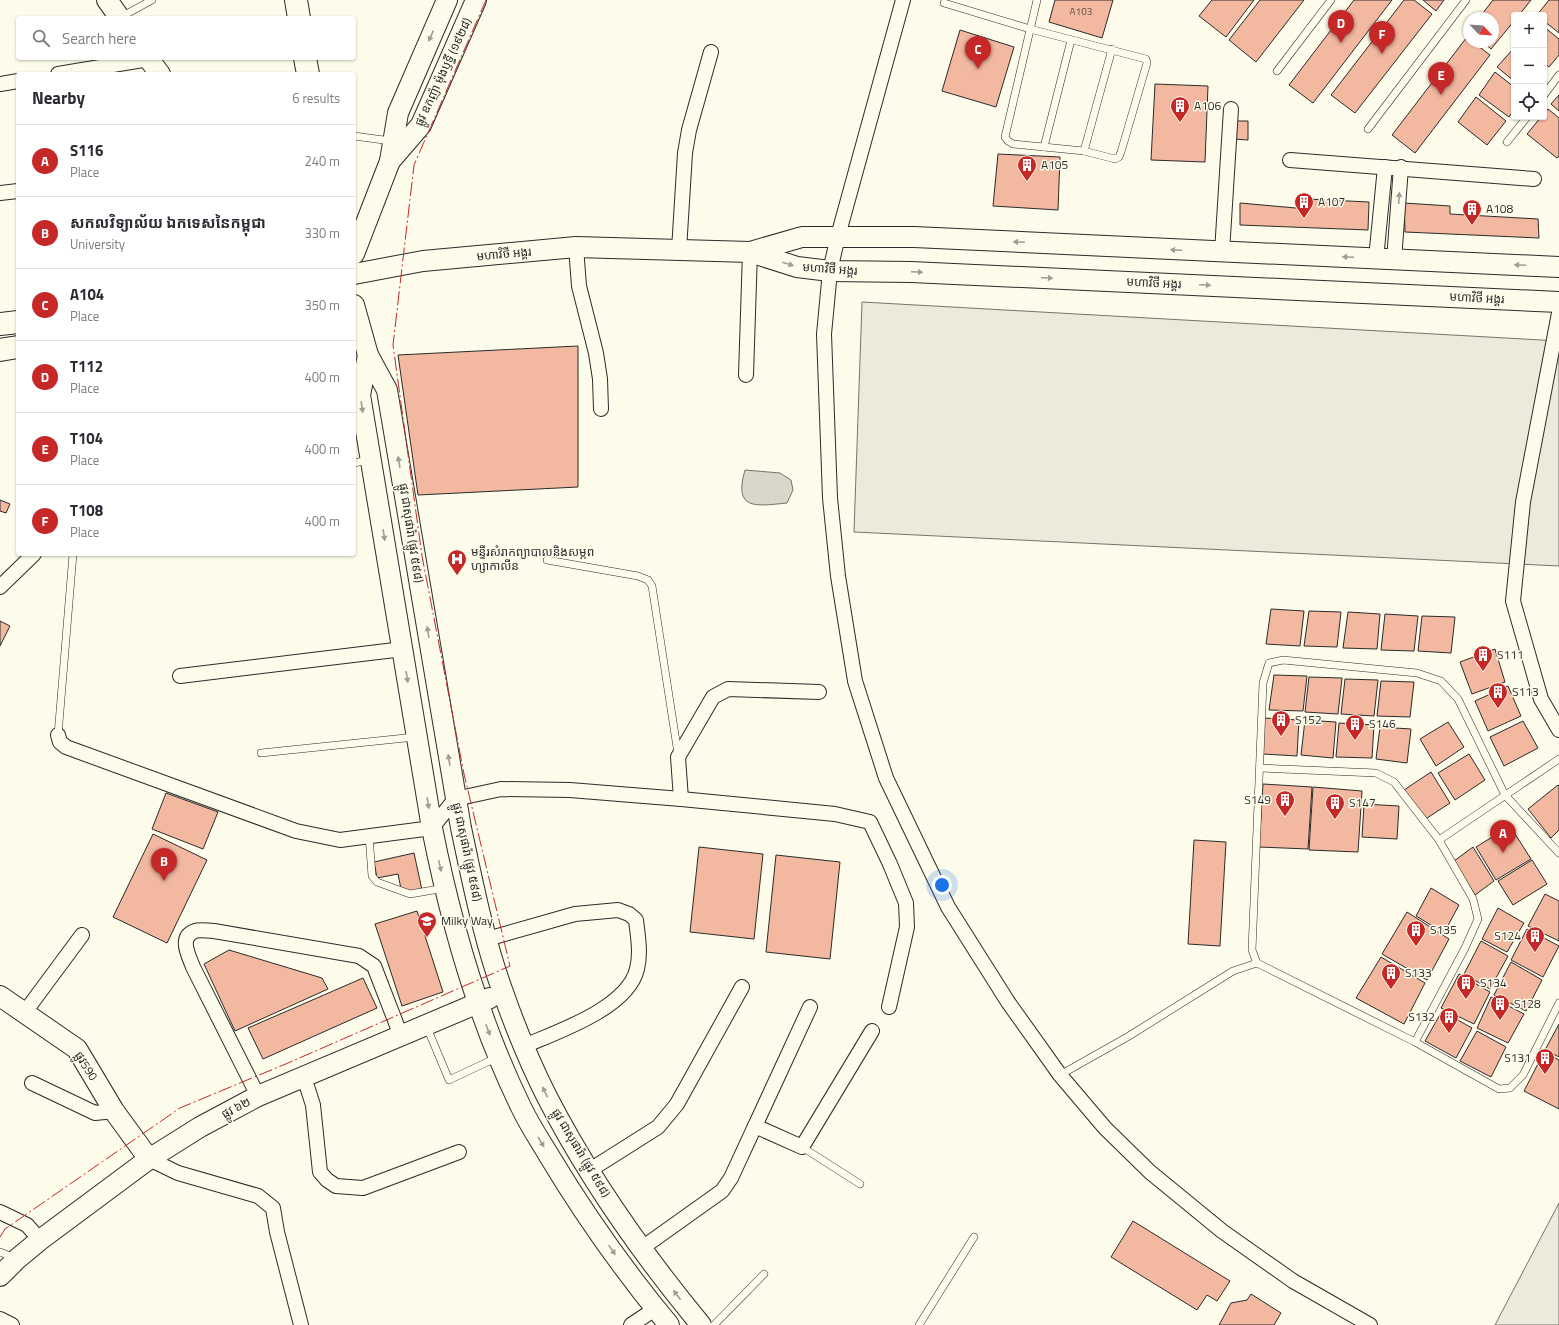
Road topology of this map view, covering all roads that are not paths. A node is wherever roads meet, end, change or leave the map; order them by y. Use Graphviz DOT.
graph roads {
  1 [pos="107,0"];
  2 [pos="152,0"];
  3 [pos="296,0"];
  4 [pos="447,0"];
  5 [pos="476,0"];
  6 [pos="903,0"];
  7 [pos="1037,0"];
  8 [pos="1331,0"];
  9 [pos="1466,0"];
  10 [pos="944,3"];
  11 [pos="119,16"];
  12 [pos="124,16"];
  13 [pos="299,16"];
  14 [pos="1030,29"];
  15 [pos="1071,40"];
  16 [pos="1112,49"];
  17 [pos="711,52"];
  18 [pos="305,60"];
  19 [pos="152,64"];
  20 [pos="77,72"];
  21 [pos="308,72"];
  22 [pos="1277,72"];
  23 [pos="1559,76"];
  24 [pos="16,81"];
  25 [pos="0,84"];
  26 [pos="1547,91"];
  27 [pos="1231,109"];
  28 [pos="1525,120"];
  29 [pos="1368,129"];
  30 [pos="356,136"];
  31 [pos="393,141"];
  32 [pos="1507,142"];
  33 [pos="1044,147"];
  34 [pos="1084,152"];
  35 [pos="1290,160"];
  36 [pos="390,161"];
  37 [pos="1385,167"];
  38 [pos="1401,167"];
  39 [pos="1534,179"];
  40 [pos="16,191"];
  41 [pos="0,193"];
  42 [pos="838,236"];
  43 [pos="576,247"];
  44 [pos="356,249"];
  45 [pos="679,250"];
  46 [pos="750,252"];
  47 [pos="1222,252"];
  48 [pos="1385,259"];
  49 [pos="1559,267"];
  50 [pos="830,271"];
  51 [pos="356,274"];
  52 [pos="1559,302"];
  53 [pos="356,312"];
  54 [pos="1559,313"];
  55 [pos="16,322"];
  56 [pos="0,324"];
  57 [pos="16,347"];
  58 [pos="0,350"];
  59 [pos="368,354"];
  60 [pos="746,375"];
  61 [pos="358,381"];
  62 [pos="601,409"];
  63 [pos="363,461"];
  64 [pos="32,556"];
  65 [pos="73,556"];
  66 [pos="547,560"];
  67 [pos="0,587"];
  68 [pos="403,649"];
  69 [pos="180,676"];
  70 [pos="819,692"];
  71 [pos="1559,730"];
  72 [pos="58,735"];
  73 [pos="417,737"];
  74 [pos="262,753"];
  75 [pos="678,757"];
  76 [pos="1559,759"];
  77 [pos="1260,768"];
  78 [pos="1504,795"];
  79 [pos="455,799"];
  80 [pos="681,799"];
  81 [pos="432,828"];
  82 [pos="369,835"];
  83 [pos="1439,840"];
  84 [pos="1559,853"];
  85 [pos="445,888"];
  86 [pos="82,935"];
  87 [pos="487,939"];
  88 [pos="1257,963"];
  89 [pos="742,987"];
  90 [pos="503,994"];
  91 [pos="0,996"];
  92 [pos="477,1003"];
  93 [pos="1559,1003"];
  94 [pos="810,1007"];
  95 [pos="889,1007"];
  96 [pos="25,1012"];
  97 [pos="426,1025"];
  98 [pos="872,1031"];
  99 [pos="401,1036"];
  100 [pos="1415,1042"];
  101 [pos="524,1046"];
  102 [pos="498,1057"];
  103 [pos="1060,1075"];
  104 [pos="304,1077"];
  105 [pos="32,1083"];
  106 [pos="258,1096"];
  107 [pos="114,1112"];
  108 [pos="755,1126"];
  109 [pos="802,1147"];
  110 [pos="459,1152"];
  111 [pos="149,1159"];
  112 [pos="590,1170"];
  113 [pos="860,1184"];
  114 [pos="0,1212"];
  115 [pos="974,1237"];
  116 [pos="40,1240"];
  117 [pos="642,1248"];
  118 [pos="8,1255"];
  119 [pos="764,1274"];
  120 [pos="0,1276"];
  121 [pos="655,1309"];
  122 [pos="0,1319"];
  123 [pos="12,1325"];
  124 [pos="301,1325"];
  125 [pos="631,1325"];
  126 [pos="669,1325"];
  127 [pos="701,1325"];
  128 [pos="714,1325"];
  129 [pos="919,1325"];
  130 [pos="1370,1325"];
  1 -- 11 [label="main road"];
  2 -- 12 [label="lane"];
  3 -- 13 [label="main road"];
  4 -- 31 [label="main road, ផ្លូវ ឧកញ៉ា ម៉ុងឫទ្ធី (១៩២៨), one-way"];
  5 -- 36 [label="main road, ផ្លូវ ឧកញ៉ា ម៉ុងឫទ្ធី (១៩២៨)"];
  6 -- 42 [label="street"];
  7 -- 14 [label="lane"];
  8 -- 22 [label="lane"];
  9 -- 29 [label="lane"];
  10 -- 14 [label="lane"];
  14 -- 15 [label="lane"];
  14 -- 33 [label="lane"];
  15 -- 16 [label="lane"];
  15 -- 33 [label="lane"];
  16 -- 34 [label="lane"];
  16 -- 34 [label="lane"];
  17 -- 45 [label="street"];
  18 -- 21 [label="main road"];
  19 -- 20 [label="street"];
  23 -- 26 [label="lane"];
  24 -- 25 [label="street"];
  27 -- 47 [label="street"];
  28 -- 32 [label="lane"];
  30 -- 31 [label="lane"];
  31 -- 36 [label="main road, ផ្លូវ ឧកញ៉ា ម៉ុងឫទ្ធី (១៩២៨)"];
  33 -- 34 [label="lane"];
  35 -- 37 [label="street"];
  36 -- 44 [label="main road, ផ្លូវ ឧកញ៉ា ម៉ុងឫទ្ធី (១៩២៨)"];
  37 -- 38 [label="street"];
  37 -- 48 [label="street"];
  38 -- 39 [label="street"];
  48 -- 38 [label="street, one-way"];
  40 -- 41 [label="street"];
  42 -- 46 [label="main road, មហាវិថី អង្គរ"];
  47 -- 42 [label="main road, មហាវិថី អង្គរ, one-way"];
  42 -- 50 [label="street"];
  43 -- 45 [label="main road, មហាវិថី អង្គរ"];
  43 -- 51 [label="main road, មហាវិថី អង្គរ"];
  43 -- 62 [label="street"];
  45 -- 46 [label="main road, មហាវិថី អង្គរ"];
  46 -- 50 [label="main road, មហាវិថី អង្គរ, one-way"];
  46 -- 60 [label="street"];
  48 -- 47 [label="main road, មហាវិថី អង្គរ, one-way"];
  49 -- 48 [label="main road, មហាវិថី អង្គរ, one-way"];
  50 -- 52 [label="main road, មហាវិថី អង្គរ, one-way"];
  50 -- 103 [label="street"];
  53 -- 59 [label="main road, ផ្លូវ ជាសុផារ៉ា (ផ្លូវ ៥៩៨)"];
  54 -- 71 [label="street"];
  55 -- 56 [label="main road"];
  57 -- 58 [label="main road"];
  59 -- 61 [label="main road, ផ្លូវ ជាសុផារ៉ា (ផ្លូវ ៥៩៨)"];
  79 -- 59 [label="main road, ផ្លូវ ជាសុផារ៉ា (ផ្លូវ ៥៩៨), one-way"];
  61 -- 63 [label="main road, ផ្លូវ ជាសុផារ៉ា (ផ្លូវ ៥៩៨), one-way"];
  63 -- 68 [label="main road, ផ្លូវ ជាសុផារ៉ា (ផ្លូវ ៥៩៨), one-way"];
  64 -- 67 [label="street"];
  65 -- 72 [label="lane"];
  66 -- 75 [label="lane"];
  68 -- 69 [label="street"];
  68 -- 73 [label="main road, ផ្លូវ ជាសុផារ៉ា (ផ្លូវ ៥៩៨), one-way"];
  70 -- 75 [label="street"];
  72 -- 82 [label="street"];
  73 -- 74 [label="lane"];
  73 -- 81 [label="main road, ផ្លូវ ជាសុផារ៉ា (ផ្លូវ ៥៩៨), one-way"];
  75 -- 80 [label="street"];
  76 -- 78 [label="lane"];
  77 -- 78 [label="lane"];
  77 -- 83 [label="lane"];
  77 -- 88 [label="lane"];
  78 -- 83 [label="lane"];
  78 -- 84 [label="lane"];
  79 -- 80 [label="street"];
  79 -- 81 [label="street"];
  79 -- 87 [label="main road, ផ្លូវ ជាសុផារ៉ា (ផ្លូវ ៥៩៨)"];
  80 -- 95 [label="street"];
  81 -- 82 [label="street"];
  81 -- 85 [label="main road, ផ្លូវ ជាសុផារ៉ា (ផ្លូវ ៥៩៨), one-way"];
  82 -- 85 [label="lane"];
  83 -- 100 [label="lane"];
  85 -- 92 [label="main road, ផ្លូវ ជាសុផារ៉ា (ផ្លូវ ៥៩៨)"];
  86 -- 96 [label="street"];
  87 -- 90 [label="main road, ផ្លូវ ជាសុផារ៉ា (ផ្លូវ ៥៩៨)"];
  87 -- 101 [label="street"];
  88 -- 100 [label="lane"];
  88 -- 103 [label="lane"];
  89 -- 112 [label="street"];
  90 -- 92 [label="main road, ផ្លូវ ៦២"];
  90 -- 101 [label="main road, ផ្លូវ ជាសុផារ៉ា (ផ្លូវ ៥៩៨)"];
  91 -- 96 [label="main road, ផ្លូវ590"];
  92 -- 97 [label="main road, ផ្លូវ ៦២"];
  92 -- 102 [label="main road, ផ្លូវ ជាសុផារ៉ា (ផ្លូវ ៥៩៨), one-way"];
  93 -- 100 [label="lane"];
  94 -- 108 [label="street"];
  96 -- 107 [label="main road, ផ្លូវ590"];
  97 -- 99 [label="main road, ផ្លូវ ៦២"];
  97 -- 102 [label="lane"];
  98 -- 109 [label="street"];
  99 -- 104 [label="main road, ផ្លូវ ៦២"];
  99 -- 106 [label="street"];
  112 -- 101 [label="main road, ផ្លូវ ជាសុផារ៉ា (ផ្លូវ ៥៩៨), one-way"];
  102 -- 121 [label="main road, ផ្លូវ ជាសុផារ៉ា (ផ្លូវ ៥៩៨), one-way"];
  103 -- 130 [label="street"];
  104 -- 106 [label="main road, ផ្លូវ ៦២"];
  104 -- 110 [label="street"];
  105 -- 107 [label="street"];
  106 -- 111 [label="main road, ផ្លូវ ៦២"];
  107 -- 111 [label="main road, ផ្លូវ590"];
  108 -- 109 [label="street"];
  108 -- 117 [label="street"];
  109 -- 113 [label="lane"];
  111 -- 116 [label="main road, ផ្លូវ ៦២"];
  111 -- 124 [label="street"];
  112 -- 117 [label="main road, ផ្លូវ ជាសុផារ៉ា (ផ្លូវ ៥៩៨)"];
  114 -- 116 [label="street"];
  115 -- 129 [label="lane"];
  116 -- 118 [label="main road, ផ្លូវ ៦២"];
  127 -- 117 [label="main road, ផ្លូវ ជាសុផារ៉ា (ផ្លូវ ៥៩៨), one-way"];
  118 -- 120 [label="main road, ផ្លូវ ៦២"];
  119 -- 128 [label="lane"];
  121 -- 125 [label="street"];
  121 -- 126 [label="main road, ផ្លូវ ជាសុផារ៉ា (ផ្លូវ ៥៩៨)"];
  122 -- 123 [label="street"];
}
